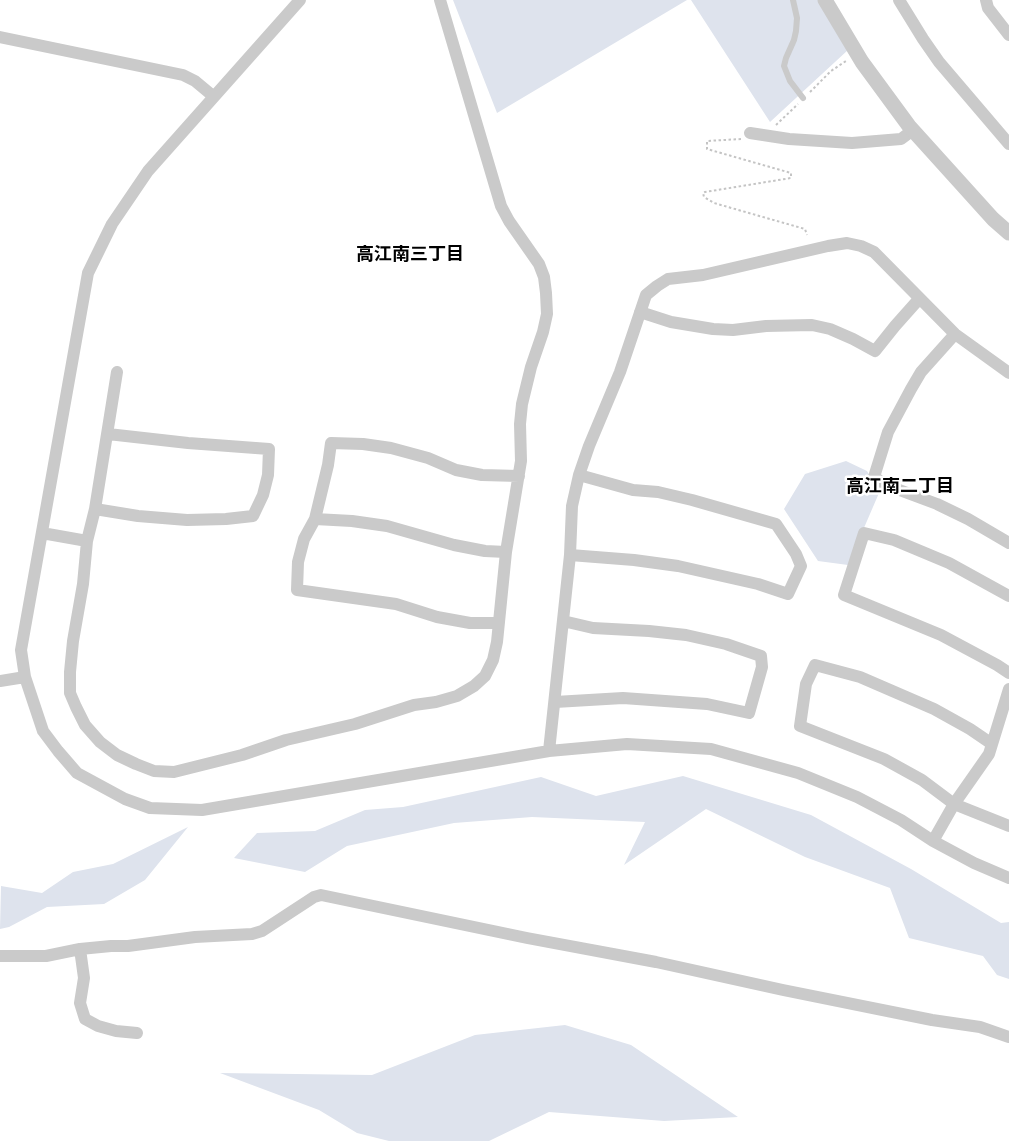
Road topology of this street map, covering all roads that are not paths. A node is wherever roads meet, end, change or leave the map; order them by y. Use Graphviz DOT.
graph roads {
  1 [pos="300,0"];
  2 [pos="440,0"];
  3 [pos="793,0"];
  4 [pos="825,0"];
  5 [pos="899,0"];
  6 [pos="986,0"];
  7 [pos="1009,35"];
  8 [pos="0,37"];
  9 [pos="213,96"];
  10 [pos="803,98"];
  11 [pos="913,130"];
  12 [pos="750,132"];
  13 [pos="1009,144"];
  14 [pos="1009,233"];
  15 [pos="920,299"];
  16 [pos="640,312"];
  17 [pos="955,334"];
  18 [pos="117,372"];
  19 [pos="1009,373"];
  20 [pos="108,434"];
  21 [pos="580,475"];
  22 [pos="519,476"];
  23 [pos="95,509"];
  24 [pos="315,519"];
  25 [pos="42,533"];
  26 [pos="87,541"];
  27 [pos="1009,543"];
  28 [pos="506,552"];
  29 [pos="570,555"];
  30 [pos="1009,596"];
  31 [pos="563,621"];
  32 [pos="498,623"];
  33 [pos="1009,673"];
  34 [pos="24,677"];
  35 [pos="0,681"];
  36 [pos="1009,689"];
  37 [pos="555,702"];
  38 [pos="992,744"];
  39 [pos="549,751"];
  40 [pos="954,804"];
  41 [pos="1009,826"];
  42 [pos="933,841"];
  43 [pos="1009,878"];
  44 [pos="80,949"];
  45 [pos="0,956"];
  46 [pos="136,1033"];
  47 [pos="1009,1037"];
  1 -- 9 [label="street"];
  2 -- 22 [label="street"];
  3 -- 10 [label="lane"];
  4 -- 11 [label="street"];
  5 -- 13 [label="street"];
  6 -- 7 [label="street"];
  8 -- 9 [label="street"];
  9 -- 25 [label="street"];
  11 -- 12 [label="street"];
  11 -- 14 [label="street"];
  15 -- 16 [label="street"];
  15 -- 16 [label="street"];
  15 -- 17 [label="street"];
  16 -- 21 [label="street"];
  17 -- 19 [label="street"];
  17 -- 27 [label="street"];
  18 -- 20 [label="street"];
  20 -- 23 [label="street"];
  20 -- 23 [label="street"];
  21 -- 29 [label="street"];
  21 -- 29 [label="street"];
  22 -- 24 [label="street"];
  22 -- 28 [label="street"];
  23 -- 26 [label="street"];
  24 -- 28 [label="street"];
  24 -- 32 [label="street"];
  25 -- 26 [label="street"];
  25 -- 34 [label="street"];
  26 -- 32 [label="street"];
  28 -- 32 [label="street"];
  29 -- 31 [label="street"];
  30 -- 33 [label="street"];
  31 -- 37 [label="street"];
  31 -- 37 [label="street"];
  34 -- 35 [label="street"];
  34 -- 39 [label="street"];
  36 -- 38 [label="street"];
  37 -- 39 [label="street"];
  38 -- 40 [label="street"];
  38 -- 40 [label="street"];
  39 -- 42 [label="street"];
  40 -- 41 [label="street"];
  40 -- 42 [label="street"];
  42 -- 43 [label="street"];
  44 -- 45 [label="street"];
  44 -- 46 [label="street"];
  44 -- 47 [label="street"];
}
